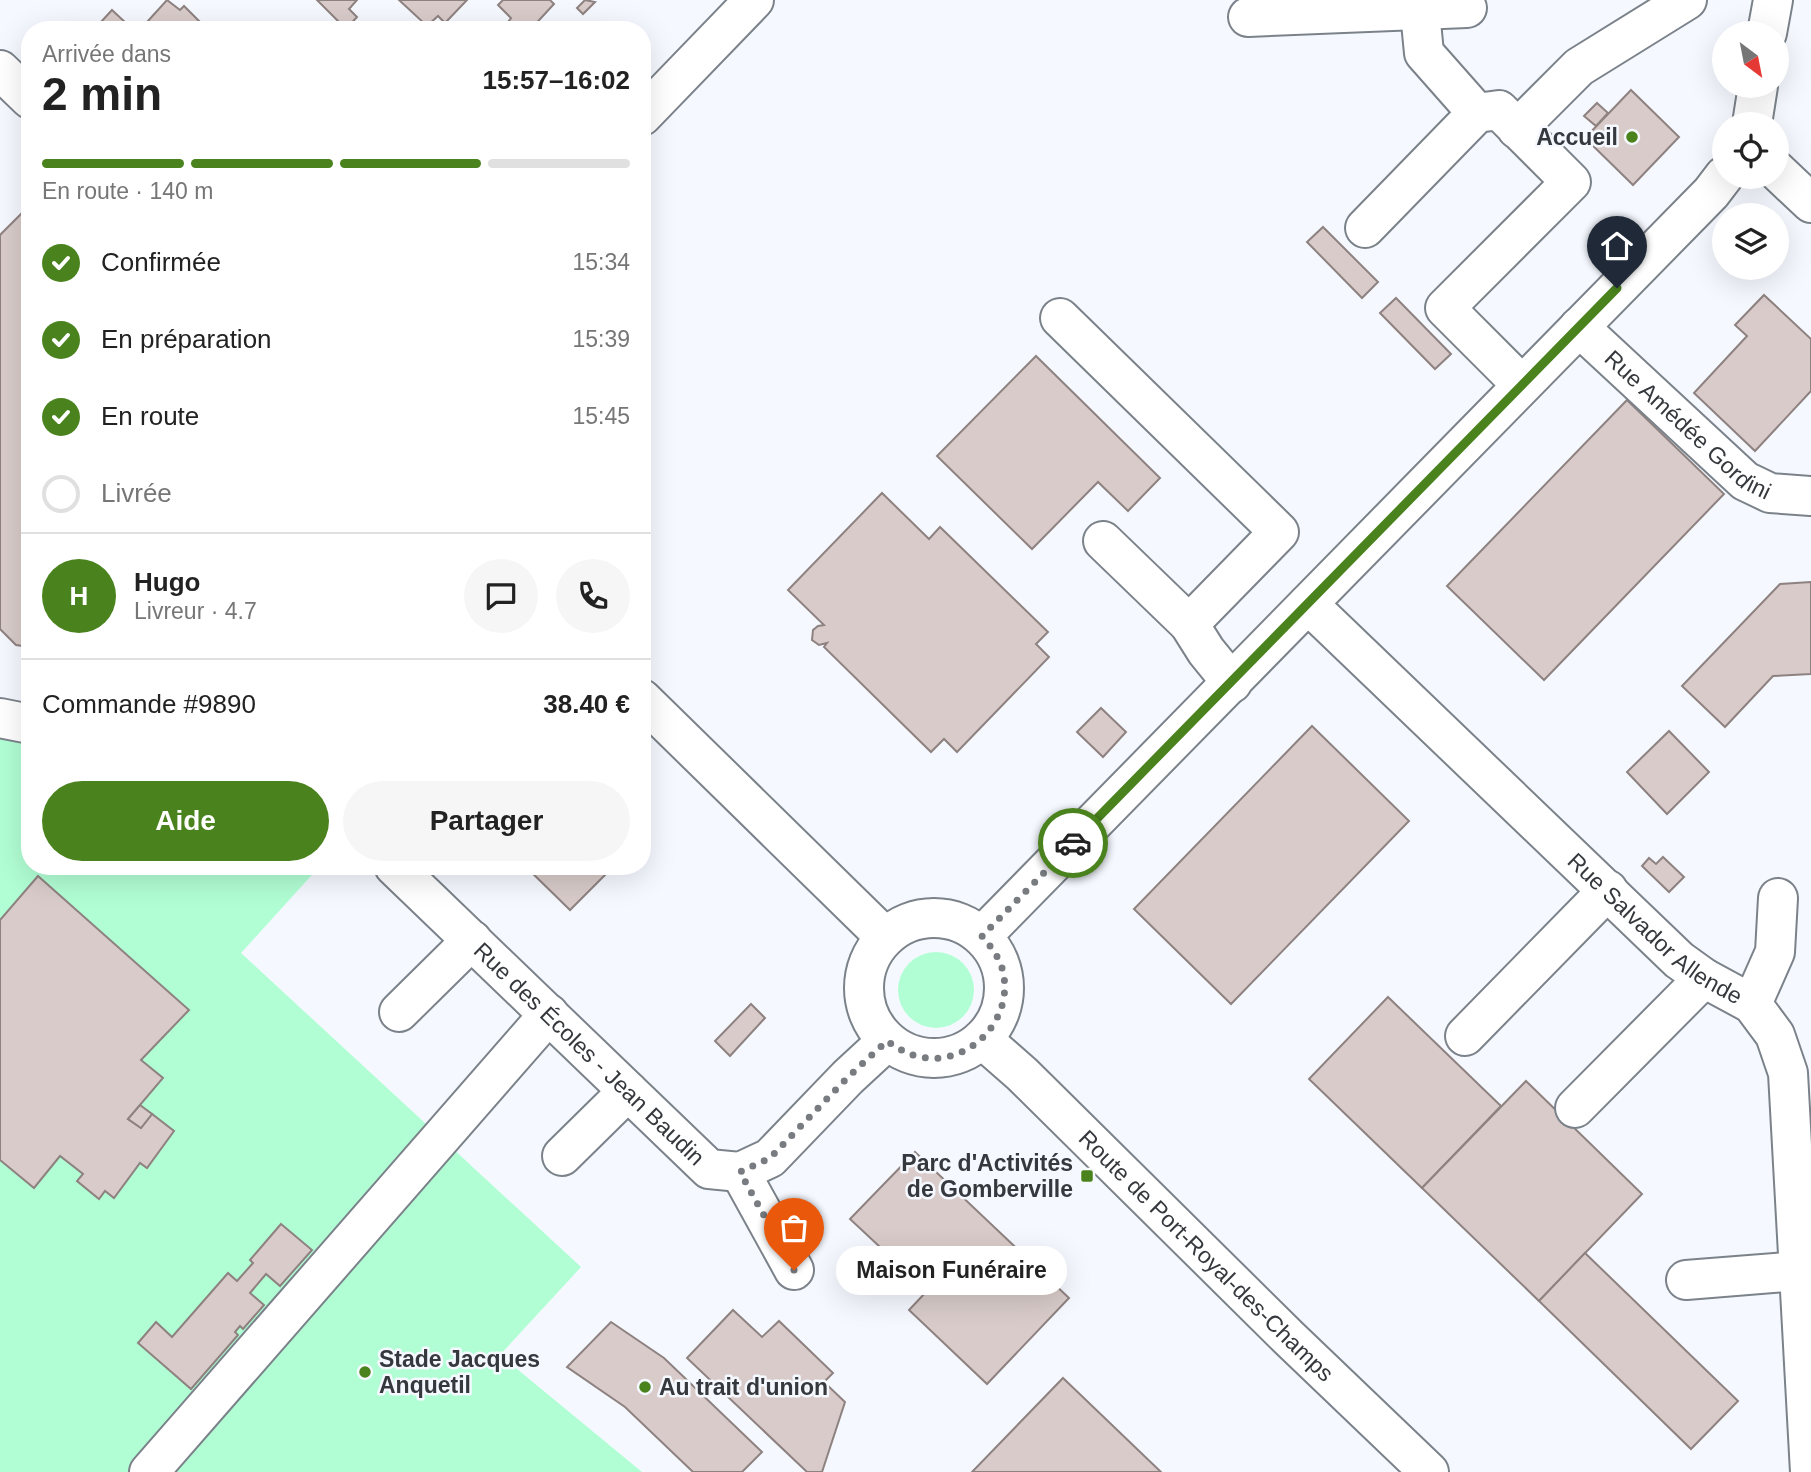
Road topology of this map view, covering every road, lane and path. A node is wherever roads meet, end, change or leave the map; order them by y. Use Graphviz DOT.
graph roads {
  1 [pos="754,0"];
  2 [pos="1687,0"];
  3 [pos="1773,0"];
  4 [pos="1467,8"];
  5 [pos="1644,10"];
  6 [pos="1420,12"];
  7 [pos="1248,17"];
  8 [pos="1769,21"];
  9 [pos="0,70"];
  10 [pos="21,90"];
  11 [pos="651,107"];
  12 [pos="1477,113"];
  13 [pos="1517,129"];
  14 [pos="1789,182"];
  15 [pos="1712,189"];
  16 [pos="1811,203"];
  17 [pos="1365,228"];
  18 [pos="1060,318"];
  19 [pos="1579,327"];
  20 [pos="1522,385"];
  21 [pos="1811,496"];
  22 [pos="1103,541"];
  23 [pos="1308,604"];
  24 [pos="1189,624"];
  25 [pos="1232,683"];
  26 [pos="651,708"];
  27 [pos="0,718"];
  28 [pos="21,722"];
  29 [pos="403,875"];
  30 [pos="1608,890"];
  31 [pos="1777,898"];
  32 [pos="982,936"];
  33 [pos="885,937"];
  34 [pos="472,940"];
  35 [pos="1704,978"];
  36 [pos="1752,1004"];
  37 [pos="399,1012"];
  38 [pos="549,1014"];
  39 [pos="1465,1036"];
  40 [pos="982,1039"];
  41 [pos="887,1041"];
  42 [pos="628,1091"];
  43 [pos="1575,1108"];
  44 [pos="562,1156"];
  45 [pos="740,1172"];
  46 [pos="1803,1219"];
  47 [pos="794,1270"];
  48 [pos="1798,1271"];
  49 [pos="1686,1280"];
  50 [pos="149,1472"];
  51 [pos="1429,1472"];
  52 [pos="1811,1472"];
  1 -- 11 [label="street"];
  2 -- 5 [label="street"];
  3 -- 8 [label="street"];
  4 -- 6 [label="street"];
  5 -- 13 [label="street"];
  6 -- 7 [label="street"];
  6 -- 12 [label="street"];
  9 -- 10 [label="street"];
  12 -- 13 [label="street"];
  12 -- 17 [label="street"];
  13 -- 20 [label="street"];
  14 -- 16 [label="street"];
  15 -- 19 [label="street"];
  18 -- 24 [label="street"];
  19 -- 20 [label="street"];
  19 -- 21 [label="street, Rue Amédée Gordini"];
  20 -- 23 [label="street"];
  22 -- 24 [label="street"];
  23 -- 25 [label="street"];
  23 -- 30 [label="street, Rue Salvador Allende"];
  24 -- 25 [label="street"];
  25 -- 32 [label="street"];
  26 -- 33 [label="street"];
  27 -- 28 [label="street"];
  29 -- 34 [label="street, Rue des Écoles - Jean Baudin"];
  30 -- 35 [label="street, Rue Salvador Allende"];
  30 -- 39 [label="street"];
  31 -- 36 [label="street"];
  32 -- 33 [label="street"];
  32 -- 40 [label="street"];
  33 -- 41 [label="street"];
  34 -- 37 [label="street"];
  34 -- 38 [label="street, Rue des Écoles - Jean Baudin"];
  35 -- 36 [label="street, Rue Salvador Allende"];
  35 -- 43 [label="street"];
  36 -- 46 [label="street, Rue Salvador Allende"];
  38 -- 42 [label="street, Rue des Écoles - Jean Baudin"];
  38 -- 50 [label="street"];
  40 -- 41 [label="street"];
  40 -- 51 [label="street, Route de Port-Royal-des-Champs"];
  41 -- 45 [label="street"];
  42 -- 44 [label="street"];
  42 -- 45 [label="street, Rue des Écoles - Jean Baudin"];
  45 -- 47 [label="street"];
  46 -- 48 [label="street, Rue Salvador Allende"];
  48 -- 49 [label="street"];
  48 -- 52 [label="street, Rue Salvador Allende"];
}
